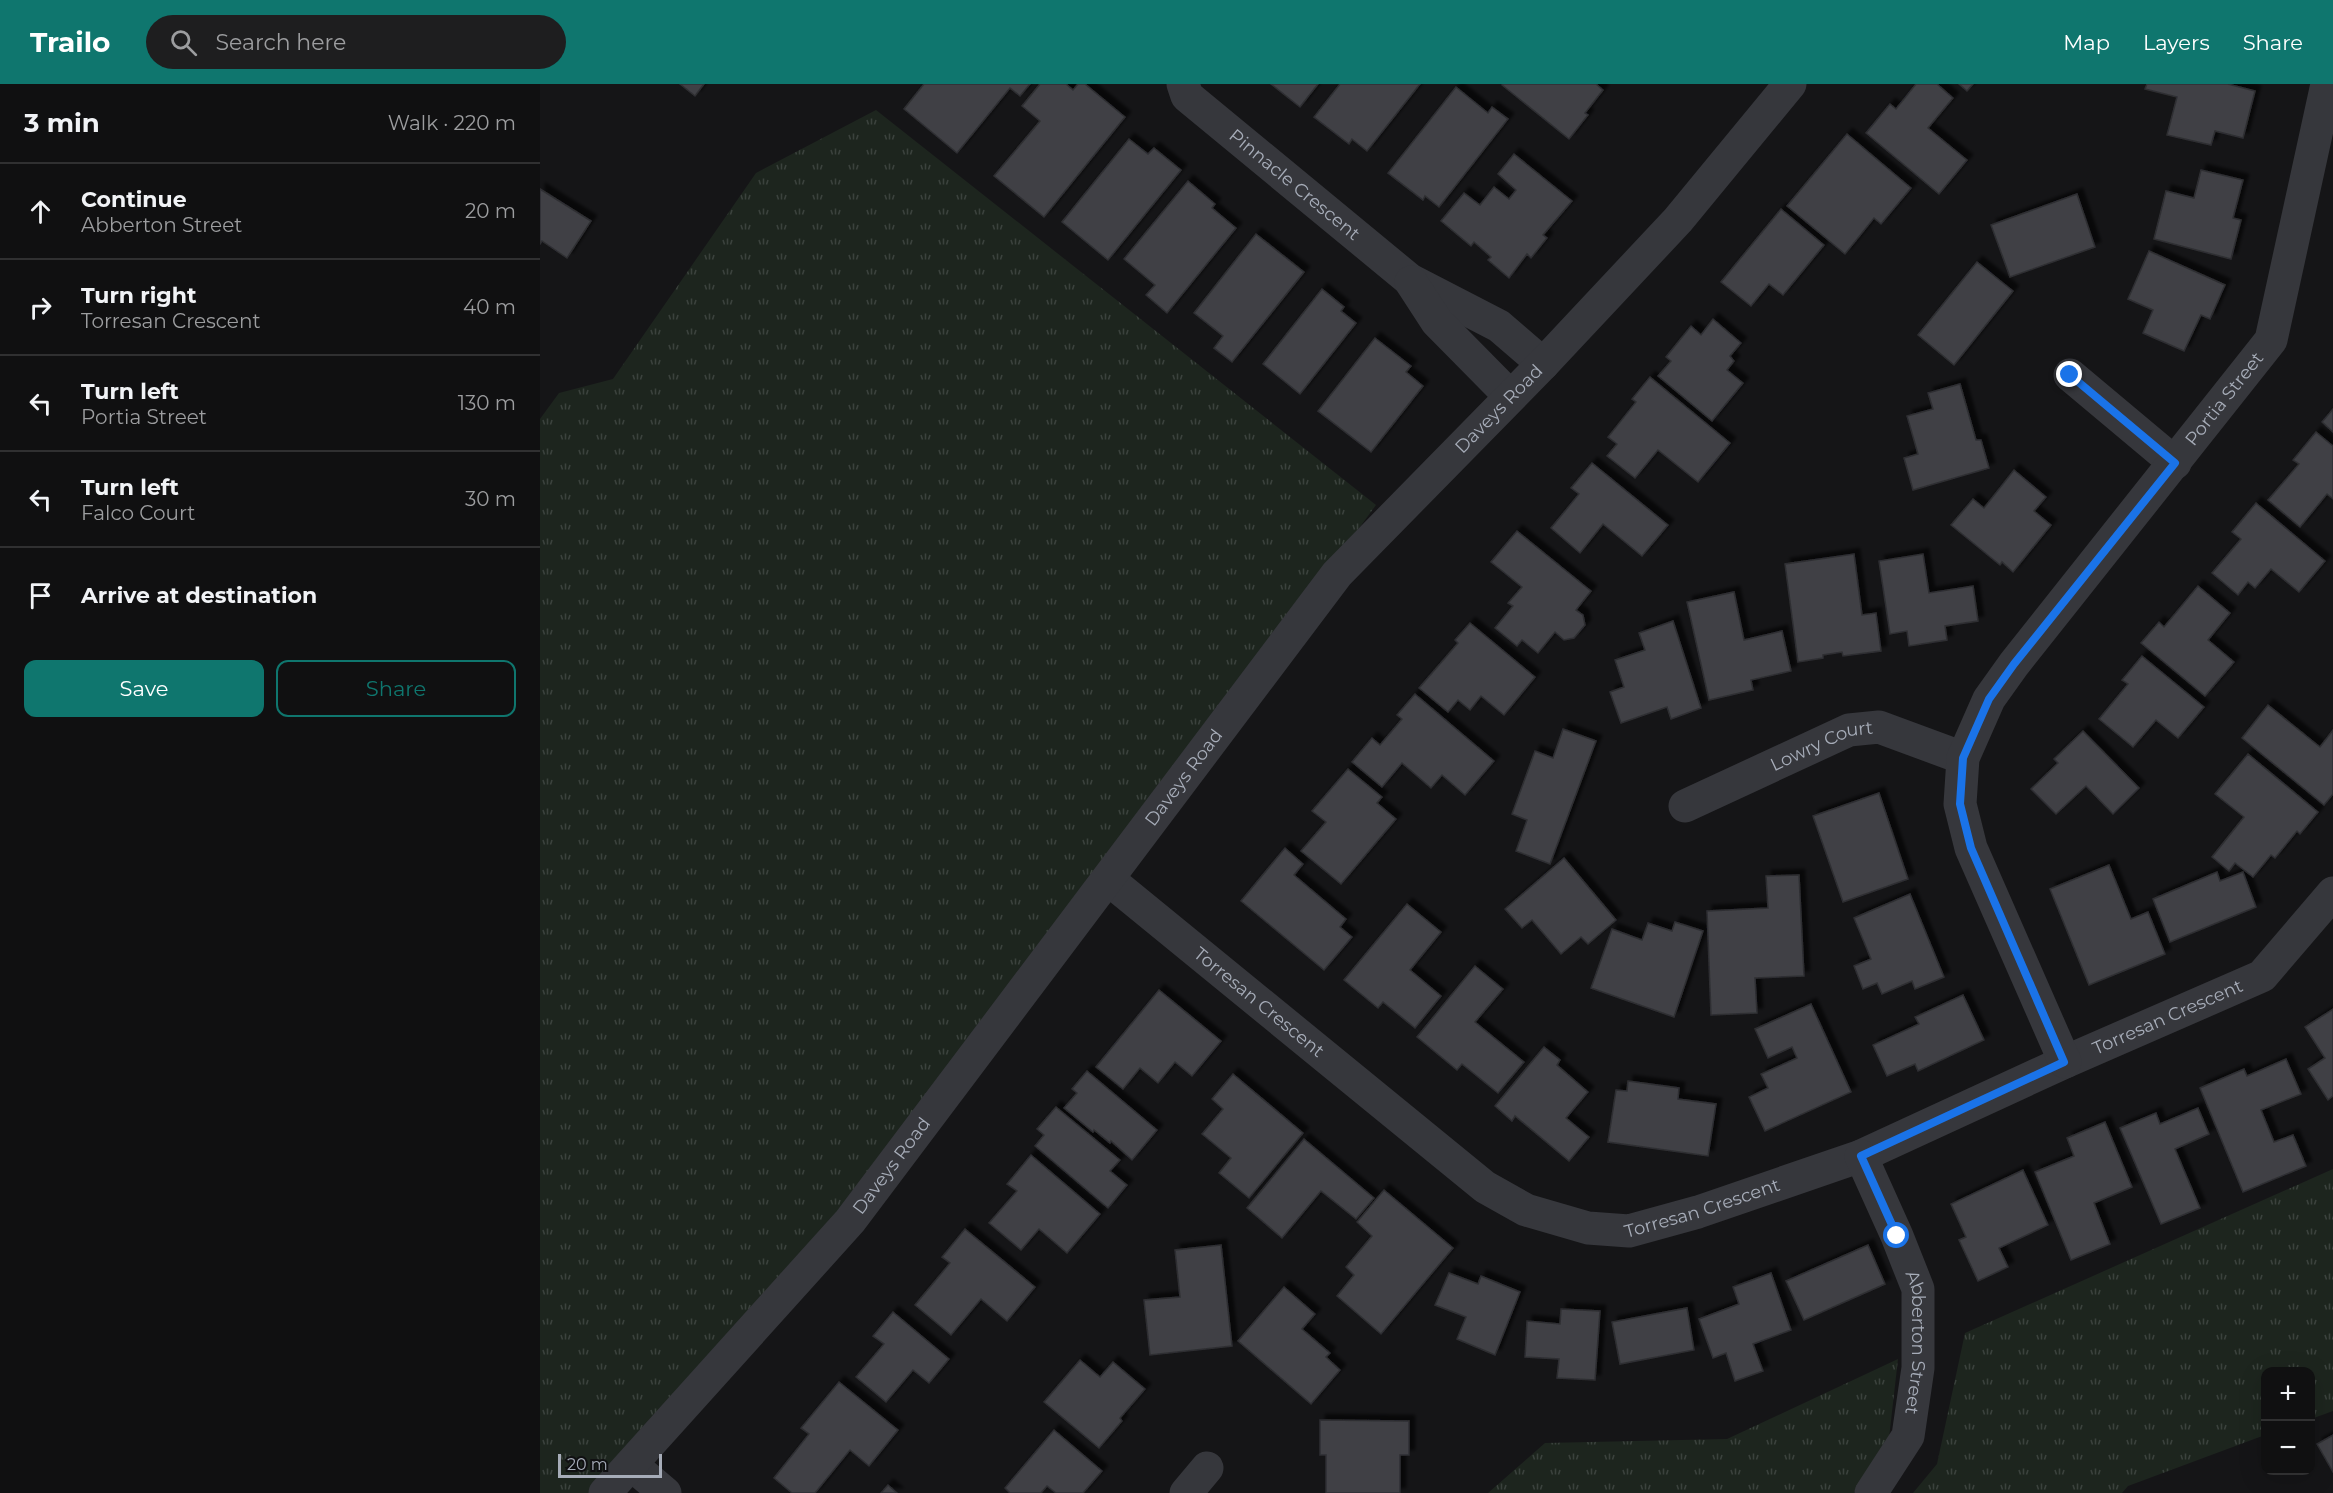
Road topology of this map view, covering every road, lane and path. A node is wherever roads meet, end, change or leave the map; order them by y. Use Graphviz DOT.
graph roads {
  1 [pos="1183,84"];
  2 [pos="1790,84"];
  3 [pos="2327,84"];
  4 [pos="1410,280"];
  5 [pos="1543,364"];
  6 [pos="2070,375"];
  7 [pos="1510,396"];
  8 [pos="2175,463"];
  9 [pos="1963,758"];
  10 [pos="1685,806"];
  11 [pos="1108,879"];
  12 [pos="2333,893"];
  13 [pos="2064,1062"];
  14 [pos="1861,1156"];
  15 [pos="632,1465"];
  16 [pos="1207,1468"];
  17 [pos="605,1493"];
  18 [pos="665,1493"];
  19 [pos="1186,1493"];
  20 [pos="1870,1493"];
  1 -- 4 [label="street, Pinnacle Crescent"];
  2 -- 5 [label="street, Daveys Road"];
  3 -- 8 [label="street, Portia Street"];
  4 -- 5 [label="street, Pinnacle Crescent"];
  4 -- 7 [label="street, Pinnacle Crescent"];
  5 -- 7 [label="street, Daveys Road"];
  6 -- 8 [label="street"];
  7 -- 11 [label="street, Daveys Road"];
  8 -- 9 [label="street, Portia Street"];
  9 -- 10 [label="street, Lowry Court"];
  9 -- 13 [label="street, Portia Street"];
  11 -- 14 [label="street, Torresan Crescent"];
  11 -- 15 [label="street, Daveys Road"];
  12 -- 13 [label="street, Torresan Crescent"];
  13 -- 14 [label="street, Torresan Crescent"];
  14 -- 20 [label="street, Abberton Street"];
  15 -- 17 [label="street, Daveys Road"];
  15 -- 18 [label="street"];
  16 -- 19 [label="street"];
}
